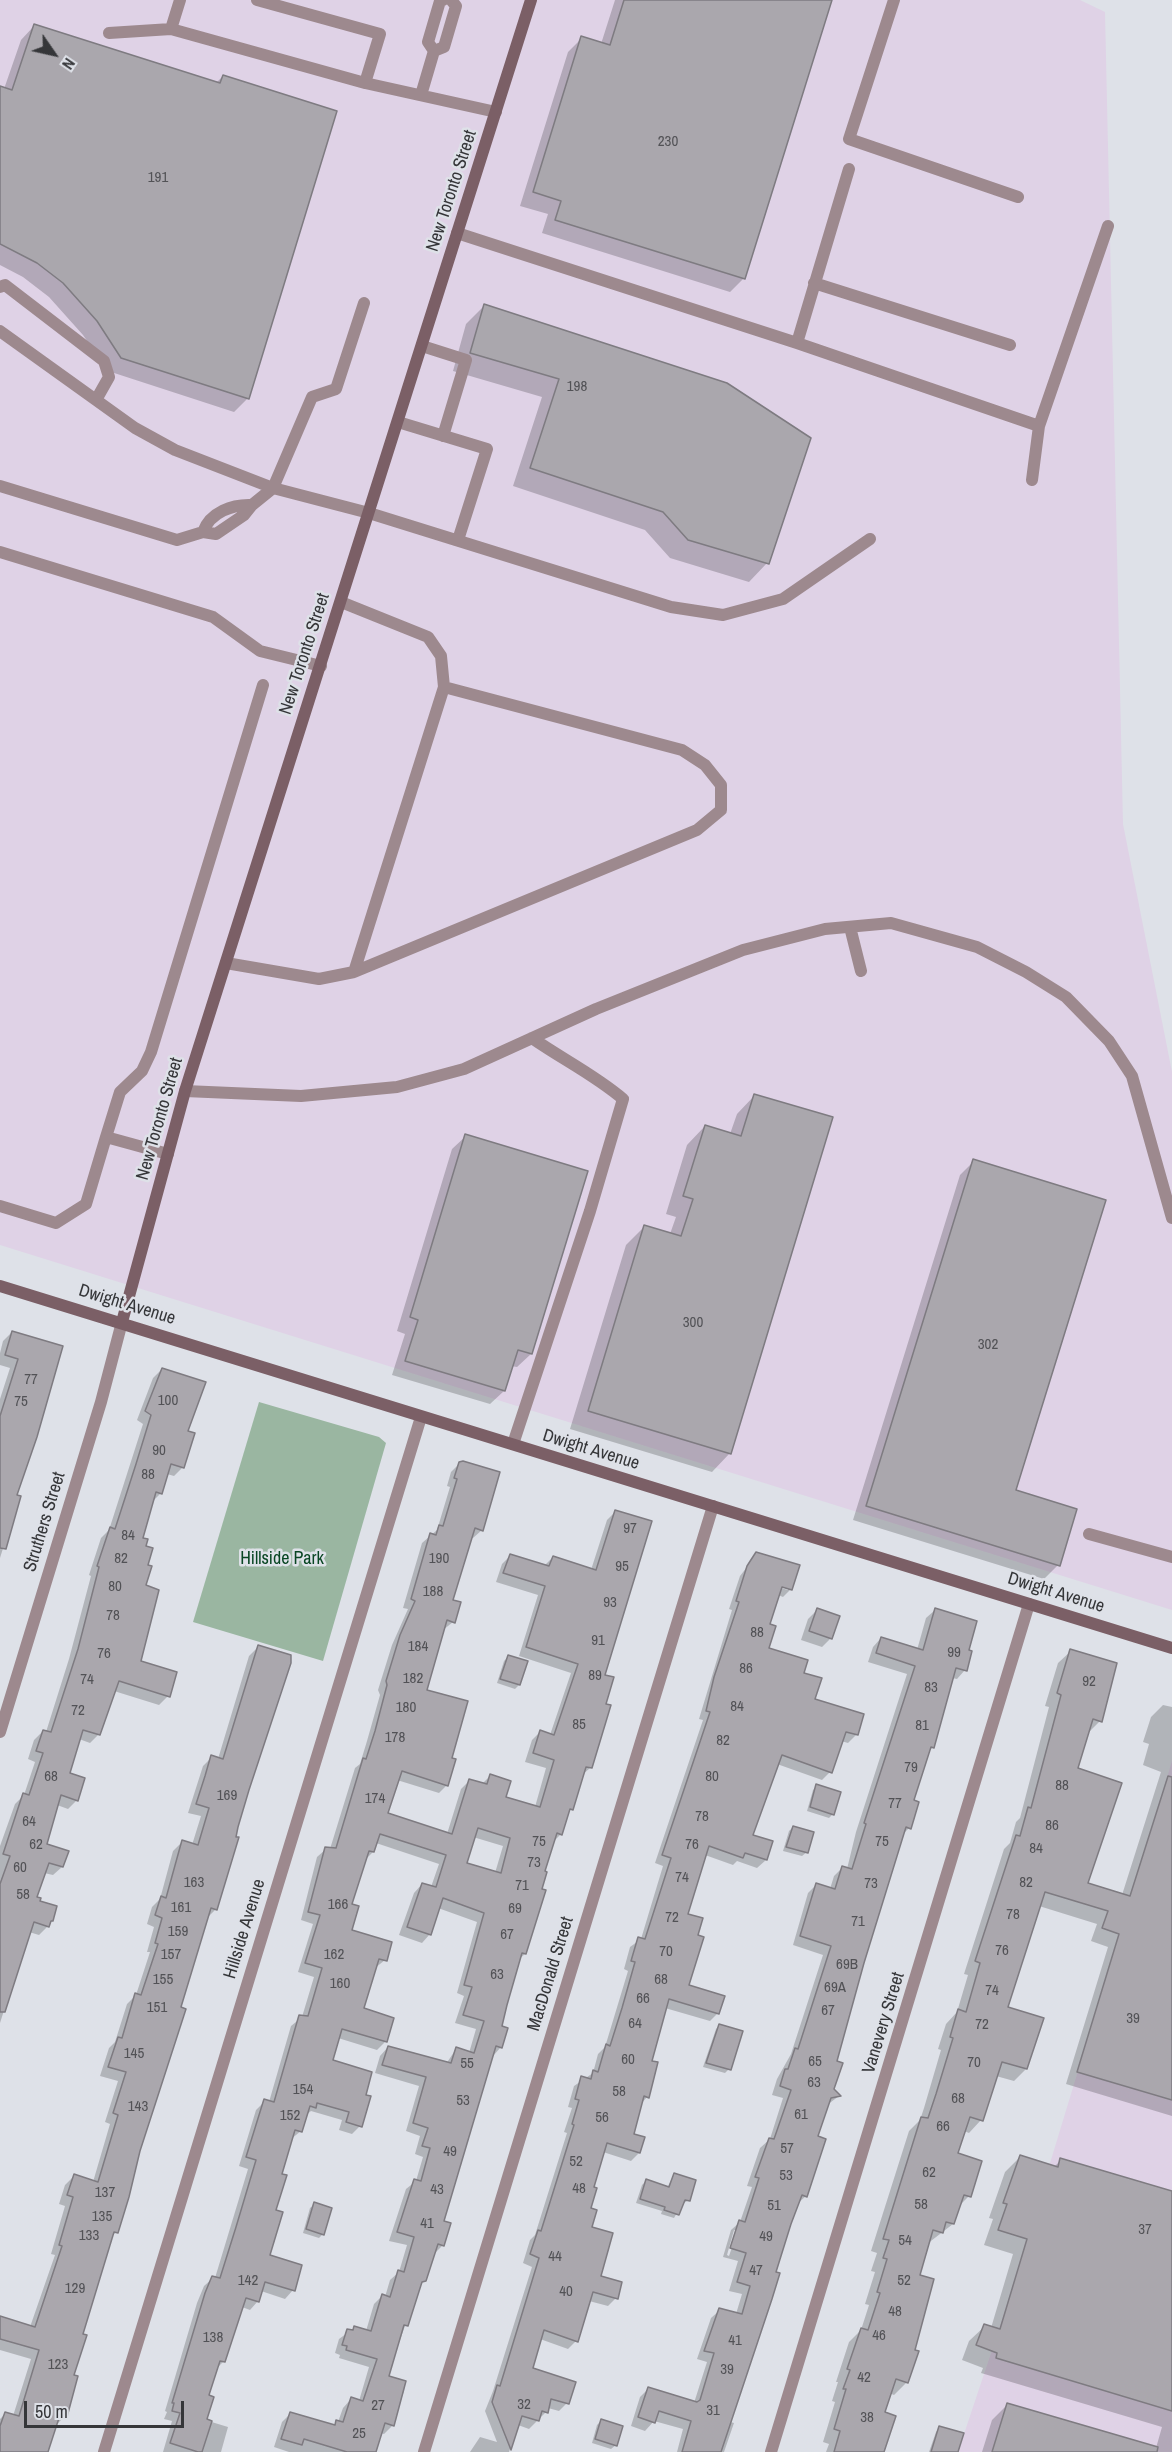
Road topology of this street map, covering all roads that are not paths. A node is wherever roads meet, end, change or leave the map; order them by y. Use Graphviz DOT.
graph roads {
  1 [pos="180,0"];
  2 [pos="257,0"];
  3 [pos="443,0"];
  4 [pos="452,0"];
  5 [pos="531,0"];
  6 [pos="894,0"];
  7 [pos="171,29"];
  8 [pos="109,33"];
  9 [pos="434,51"];
  10 [pos="365,83"];
  11 [pos="421,95"];
  12 [pos="496,112"];
  13 [pos="849,169"];
  14 [pos="1018,197"];
  15 [pos="1108,226"];
  16 [pos="457,233"];
  17 [pos="814,283"];
  18 [pos="0,287"];
  19 [pos="364,303"];
  20 [pos="0,331"];
  21 [pos="797,343"];
  22 [pos="1010,345"];
  23 [pos="422,346"];
  24 [pos="96,400"];
  25 [pos="398,422"];
  26 [pos="1039,426"];
  27 [pos="443,436"];
  28 [pos="1032,480"];
  29 [pos="0,486"];
  30 [pos="273,488"];
  31 [pos="369,513"];
  32 [pos="870,539"];
  33 [pos="458,540"];
  34 [pos="0,552"];
  35 [pos="340,603"];
  36 [pos="321,666"];
  37 [pos="263,685"];
  38 [pos="444,687"];
  39 [pos="850,927"];
  40 [pos="226,963"];
  41 [pos="861,971"];
  42 [pos="354,972"];
  43 [pos="532,1038"];
  44 [pos="185,1091"];
  45 [pos="106,1137"];
  46 [pos="168,1154"];
  47 [pos="0,1206"];
  48 [pos="1172,1218"];
  49 [pos="0,1286"];
  50 [pos="122,1322"];
  51 [pos="420,1417"];
  52 [pos="513,1444"];
  53 [pos="713,1506"];
  54 [pos="1089,1534"];
  55 [pos="1172,1557"];
  56 [pos="1029,1604"];
  57 [pos="1172,1648"];
  58 [pos="0,1732"];
  59 [pos="104,2452"];
  60 [pos="424,2452"];
  61 [pos="771,2452"];
  1 -- 7 [label="street"];
  2 -- 10 [label="street"];
  3 -- 9 [label="street"];
  4 -- 9 [label="street"];
  5 -- 12 [label="street, New Toronto Street"];
  6 -- 14 [label="street"];
  7 -- 8 [label="street"];
  7 -- 10 [label="street"];
  9 -- 11 [label="street"];
  10 -- 11 [label="street"];
  11 -- 12 [label="street"];
  12 -- 16 [label="street, New Toronto Street"];
  13 -- 17 [label="street"];
  15 -- 26 [label="street"];
  16 -- 21 [label="street"];
  16 -- 23 [label="street, New Toronto Street"];
  17 -- 21 [label="street"];
  17 -- 22 [label="street"];
  18 -- 24 [label="street"];
  19 -- 30 [label="street"];
  20 -- 24 [label="street"];
  21 -- 26 [label="street"];
  23 -- 25 [label="street, New Toronto Street"];
  23 -- 27 [label="street"];
  24 -- 30 [label="street"];
  25 -- 27 [label="street"];
  25 -- 31 [label="street, New Toronto Street"];
  26 -- 28 [label="street"];
  27 -- 33 [label="street"];
  29 -- 30 [label="street"];
  30 -- 31 [label="street"];
  31 -- 33 [label="street"];
  31 -- 35 [label="street, New Toronto Street"];
  32 -- 33 [label="street"];
  34 -- 36 [label="street"];
  35 -- 36 [label="street, New Toronto Street"];
  35 -- 38 [label="street"];
  36 -- 40 [label="street, New Toronto Street"];
  37 -- 45 [label="street"];
  38 -- 42 [label="street"];
  38 -- 42 [label="street"];
  39 -- 41 [label="street"];
  39 -- 43 [label="street"];
  39 -- 48 [label="street"];
  40 -- 42 [label="street"];
  40 -- 44 [label="street, New Toronto Street"];
  43 -- 44 [label="street"];
  43 -- 52 [label="street"];
  44 -- 46 [label="street, New Toronto Street"];
  45 -- 46 [label="street"];
  45 -- 47 [label="street"];
  46 -- 50 [label="street, New Toronto Street"];
  49 -- 50 [label="street, Dwight Avenue"];
  50 -- 51 [label="street, Dwight Avenue"];
  50 -- 58 [label="street, Struthers Street"];
  51 -- 52 [label="street, Dwight Avenue"];
  51 -- 59 [label="street, Hillside Avenue"];
  52 -- 53 [label="street, Dwight Avenue"];
  53 -- 56 [label="street, Dwight Avenue"];
  53 -- 60 [label="street, MacDonald Street"];
  54 -- 55 [label="street"];
  56 -- 57 [label="street, Dwight Avenue"];
  56 -- 61 [label="street, Vanevery Street"];
}
